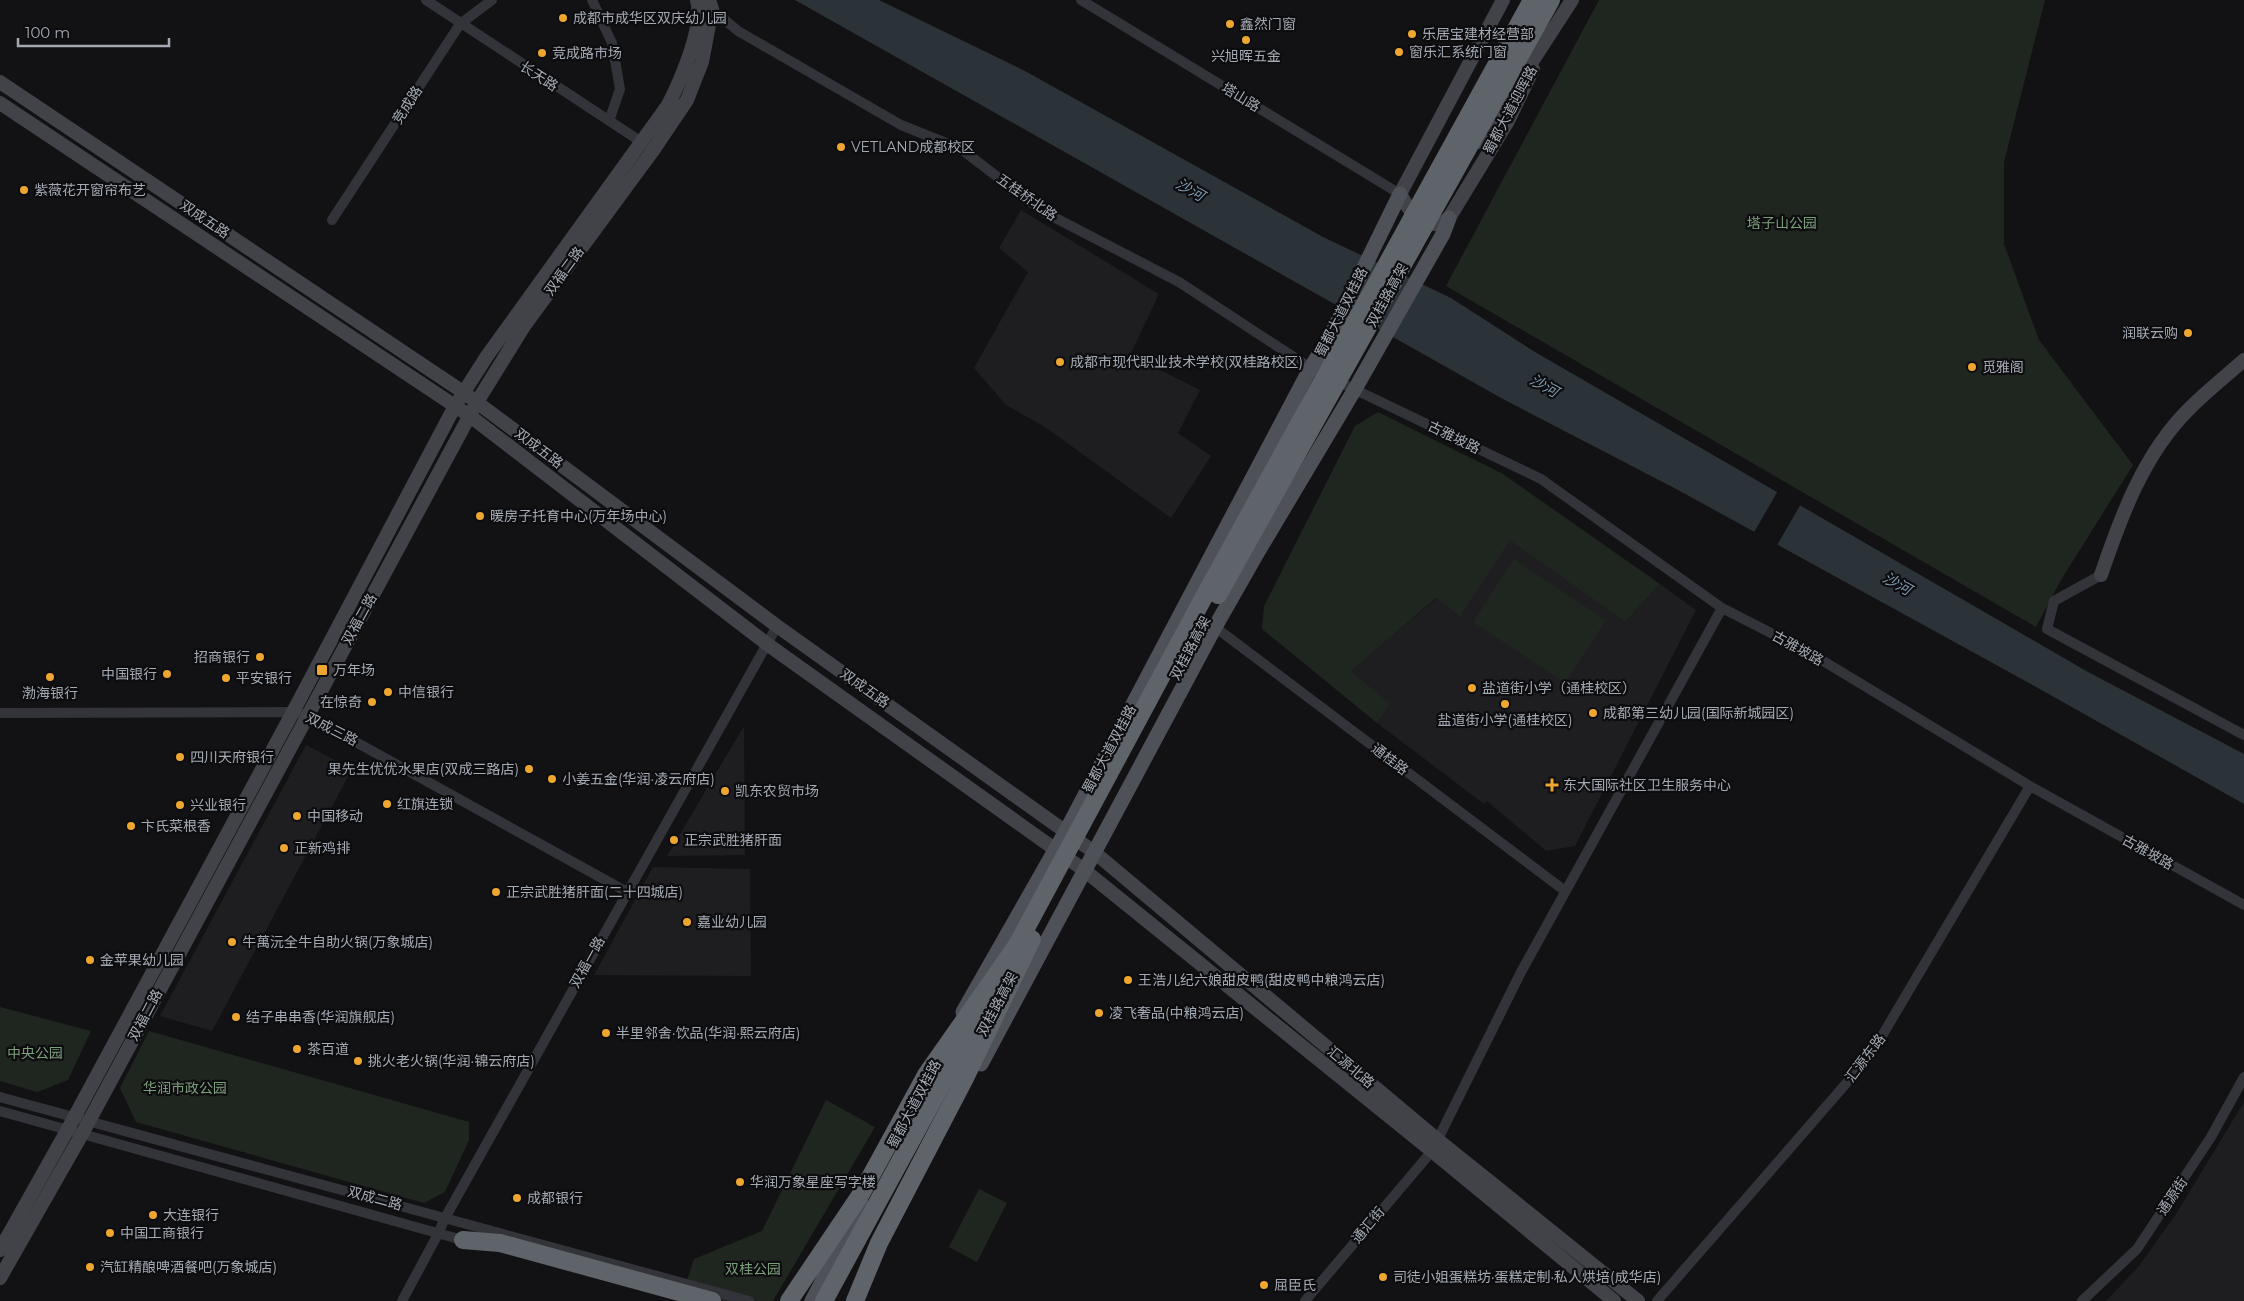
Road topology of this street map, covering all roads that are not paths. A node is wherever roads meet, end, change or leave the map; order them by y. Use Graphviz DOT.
graph roads {
  1 [pos="426,0"];
  2 [pos="492,0"];
  3 [pos="592,0"];
  4 [pos="1081,0"];
  5 [pos="1503,0"];
  6 [pos="1532,0"];
  7 [pos="1551,0"];
  8 [pos="1566,0"];
  9 [pos="1572,0"];
  10 [pos="704,4"];
  11 [pos="460,24"];
  12 [pos="0,82"];
  13 [pos="0,103"];
  14 [pos="609,121"];
  15 [pos="641,141"];
  16 [pos="654,149"];
  17 [pos="1400,194"];
  18 [pos="1442,213"];
  19 [pos="332,220"];
  20 [pos="2244,360"];
  21 [pos="1310,369"];
  22 [pos="1355,389"];
  23 [pos="464,392"];
  24 [pos="476,402"];
  25 [pos="455,406"];
  26 [pos="470,416"];
  27 [pos="2101,575"];
  28 [pos="1722,608"];
  29 [pos="777,626"];
  30 [pos="1215,627"];
  31 [pos="767,644"];
  32 [pos="0,713"];
  33 [pos="300,713"];
  34 [pos="2244,735"];
  35 [pos="2030,786"];
  36 [pos="1066,831"];
  37 [pos="1055,851"];
  38 [pos="1094,852"];
  39 [pos="1084,870"];
  40 [pos="1565,891"];
  41 [pos="627,892"];
  42 [pos="2244,906"];
  43 [pos="1021,948"];
  44 [pos="2244,1077"];
  45 [pos="0,1097"];
  46 [pos="0,1111"];
  47 [pos="88,1120"];
  48 [pos="71,1123"];
  49 [pos="82,1134"];
  50 [pos="1435,1145"];
  51 [pos="445,1218"];
  52 [pos="438,1234"];
  53 [pos="463,1240"];
  54 [pos="0,1250"];
  55 [pos="0,1278"];
  56 [pos="402,1301"];
  57 [pos="686,1301"];
  58 [pos="712,1301"];
  59 [pos="749,1301"];
  60 [pos="789,1301"];
  61 [pos="812,1301"];
  62 [pos="824,1301"];
  63 [pos="836,1301"];
  64 [pos="849,1301"];
  65 [pos="855,1301"];
  66 [pos="1306,1301"];
  67 [pos="1614,1301"];
  68 [pos="1638,1301"];
  69 [pos="1657,1301"];
  70 [pos="2082,1301"];
  1 -- 11 [label="street, 长天路"];
  2 -- 11 [label="street, 竞成路"];
  3 -- 14 [label="street"];
  4 -- 17 [label="street, 塔山路"];
  5 -- 17 [label="street"];
  6 -- 43 [label="highway, 双桂路高架, bridge"];
  7 -- 18 [label="highway, 双桂路高架, bridge"];
  8 -- 18 [label="street, 蜀都大道迎晖路"];
  9 -- 18 [label="street, bridge"];
  10 -- 15 [label="street, 双福二路"];
  10 -- 16 [label="street, 双福二路"];
  10 -- 21 [label="street, 五桂桥北路"];
  11 -- 14 [label="street, 长天路"];
  11 -- 19 [label="street, 竞成路"];
  12 -- 23 [label="street, 双成五路"];
  13 -- 25 [label="street, 双成五路"];
  14 -- 15 [label="street, 长天路"];
  15 -- 16 [label="street, 长天路"];
  15 -- 23 [label="street, 双福二路"];
  16 -- 24 [label="street, 双福二路"];
  17 -- 18 [label="street"];
  17 -- 21 [label="main road, 蜀都大道双桂路"];
  17 -- 22 [label="street, bridge"];
  18 -- 22 [label="main road"];
  18 -- 43 [label="highway, 双桂路高架, bridge"];
  20 -- 27 [label="street"];
  21 -- 22 [label="street, 五桂桥北路"];
  21 -- 36 [label="main road, 蜀都大道双桂路"];
  22 -- 28 [label="street, 古雅坡路"];
  22 -- 30 [label="main road"];
  23 -- 24 [label="street, 双成五路"];
  23 -- 25 [label="street, 双福二路"];
  24 -- 26 [label="street, 双福二路"];
  24 -- 29 [label="street, 双成五路"];
  25 -- 26 [label="street, 双成五路"];
  25 -- 33 [label="street, 双福二路"];
  26 -- 31 [label="street, 双成五路"];
  26 -- 33 [label="street, 双福二路"];
  27 -- 34 [label="street"];
  28 -- 35 [label="street, 古雅坡路"];
  28 -- 40 [label="street, 通汇街"];
  29 -- 31 [label="street, 双福一路"];
  29 -- 36 [label="street, 双成五路"];
  30 -- 38 [label="main road"];
  30 -- 40 [label="street, 通桂路"];
  31 -- 37 [label="street, 双成五路"];
  31 -- 41 [label="street, 双福一路"];
  32 -- 33 [label="street, 双成三路"];
  33 -- 41 [label="street, 双成三路"];
  33 -- 47 [label="street, 双福二路"];
  33 -- 48 [label="street, 双福二路"];
  35 -- 42 [label="street, 古雅坡路"];
  35 -- 69 [label="street, 汇源东路"];
  36 -- 37 [label="main road, 蜀都大道双桂路"];
  36 -- 38 [label="street, 汇源北路"];
  37 -- 39 [label="street, 汇源北路"];
  37 -- 61 [label="main road, 蜀都大道双桂路"];
  38 -- 39 [label="main road"];
  38 -- 50 [label="street, 汇源北路"];
  39 -- 50 [label="street, 汇源北路"];
  39 -- 64 [label="main road"];
  40 -- 50 [label="street, 通汇街"];
  41 -- 51 [label="street, 双福一路"];
  43 -- 60 [label="highway, bridge"];
  43 -- 62 [label="highway, 双桂路高架, bridge"];
  43 -- 63 [label="highway, 双桂路高架, bridge"];
  43 -- 65 [label="highway, bridge"];
  44 -- 70 [label="street, 通源街"];
  45 -- 48 [label="street, 双成二路"];
  46 -- 48 [label="street, 双成二路"];
  47 -- 48 [label="street, 双成二路"];
  47 -- 49 [label="street, 双福二路"];
  47 -- 51 [label="street, 双成二路"];
  48 -- 49 [label="street, 双成二路"];
  48 -- 54 [label="street, 双福二路"];
  49 -- 52 [label="street, 双成二路"];
  49 -- 55 [label="street, 双福二路"];
  50 -- 66 [label="street, 通汇街"];
  50 -- 67 [label="street, 汇源北路"];
  50 -- 68 [label="street, 汇源北路"];
  51 -- 52 [label="street, 双福一路"];
  51 -- 59 [label="street, 双成二路"];
  52 -- 53 [label="street, 双成二路"];
  52 -- 56 [label="street, 双福一路"];
  53 -- 57 [label="street, 双成二路"];
  53 -- 58 [label="highway"];
}
